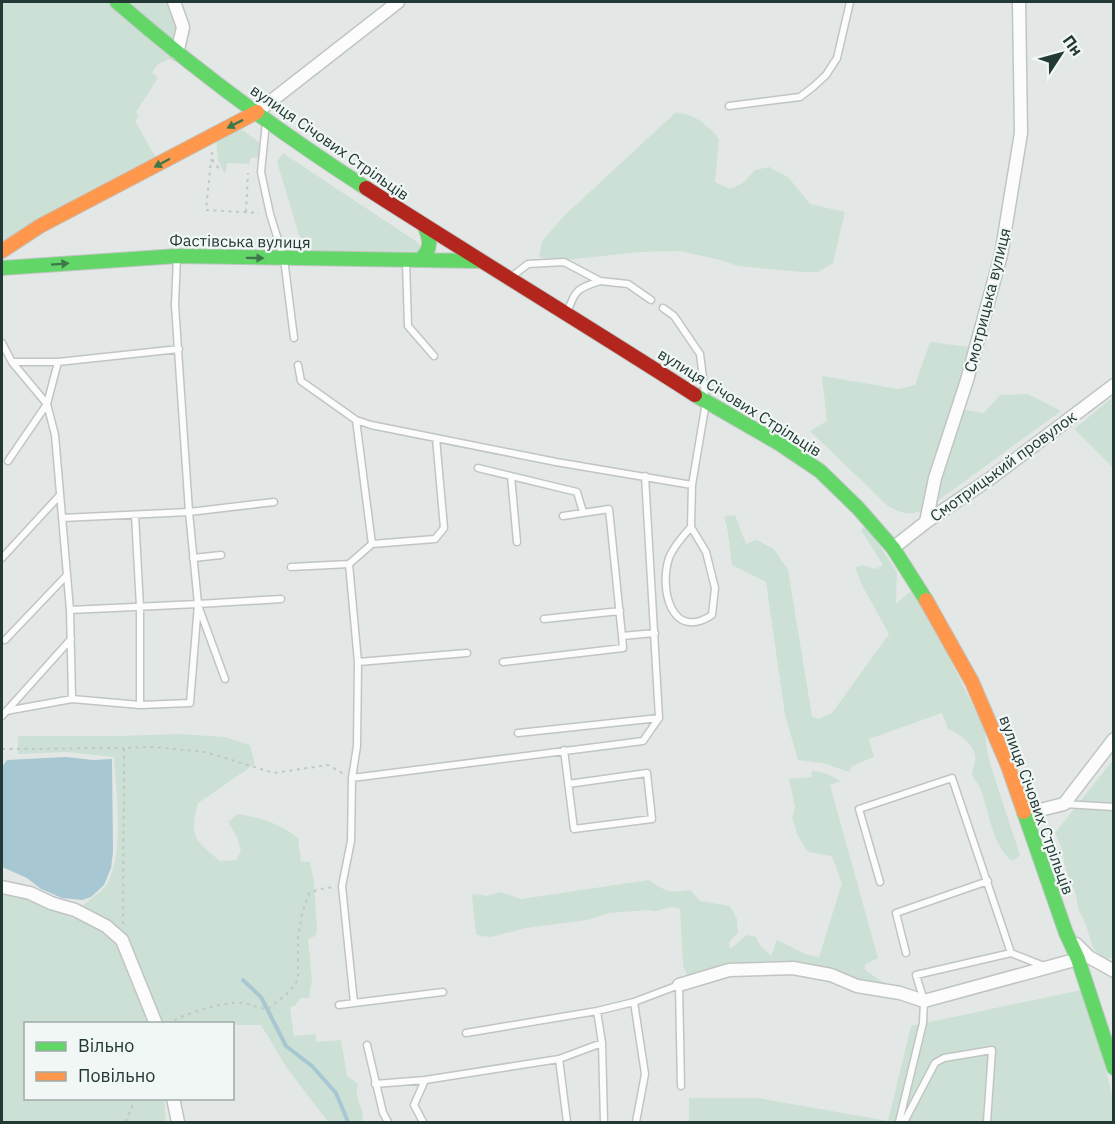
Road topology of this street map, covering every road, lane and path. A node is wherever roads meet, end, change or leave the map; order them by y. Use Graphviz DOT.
graph roads {
  1 [pos="117,2"];
  2 [pos="174,2"];
  3 [pos="398,2"];
  4 [pos="850,2"];
  5 [pos="1018,2"];
  6 [pos="177,54"];
  7 [pos="729,106"];
  8 [pos="262,116"];
  9 [pos="211,136"];
  10 [pos="213,161"];
  11 [pos="220,170"];
  12 [pos="248,173"];
  13 [pos="246,212"];
  14 [pos="270,214"];
  15 [pos="425,227"];
  16 [pos="2,251"];
  17 [pos="177,256"];
  18 [pos="422,258"];
  19 [pos="284,259"];
  20 [pos="406,259"];
  21 [pos="478,261"];
  22 [pos="2,268"];
  23 [pos="508,279"];
  24 [pos="600,281"];
  25 [pos="651,300"];
  26 [pos="663,308"];
  27 [pos="567,313"];
  28 [pos="294,338"];
  29 [pos="2,343"];
  30 [pos="178,350"];
  31 [pos="434,356"];
  32 [pos="12,362"];
  33 [pos="58,362"];
  34 [pos="297,365"];
  35 [pos="1113,385"];
  36 [pos="706,402"];
  37 [pos="47,405"];
  38 [pos="356,420"];
  39 [pos="436,438"];
  40 [pos="8,461"];
  41 [pos="478,468"];
  42 [pos="511,476"];
  43 [pos="645,476"];
  44 [pos="692,485"];
  45 [pos="60,495"];
  46 [pos="273,501"];
  47 [pos="582,512"];
  48 [pos="189,513"];
  49 [pos="135,515"];
  50 [pos="563,516"];
  51 [pos="62,518"];
  52 [pos="926,522"];
  53 [pos="691,527"];
  54 [pos="518,542"];
  55 [pos="372,544"];
  56 [pos="893,548"];
  57 [pos="221,555"];
  58 [pos="2,558"];
  59 [pos="193,558"];
  60 [pos="349,564"];
  61 [pos="291,567"];
  62 [pos="67,575"];
  63 [pos="280,599"];
  64 [pos="198,604"];
  65 [pos="140,607"];
  66 [pos="70,610"];
  67 [pos="620,611"];
  68 [pos="544,619"];
  69 [pos="655,633"];
  70 [pos="622,636"];
  71 [pos="71,639"];
  72 [pos="5,640"];
  73 [pos="467,653"];
  74 [pos="358,662"];
  75 [pos="503,662"];
  76 [pos="225,679"];
  77 [pos="72,699"];
  78 [pos="140,705"];
  79 [pos="4,713"];
  80 [pos="659,718"];
  81 [pos="518,733"];
  82 [pos="1113,739"];
  83 [pos="124,748"];
  84 [pos="2,749"];
  85 [pos="564,750"];
  86 [pos="352,778"];
  87 [pos="568,784"];
  88 [pos="1064,804"];
  89 [pos="1113,807"];
  90 [pos="1024,814"];
  91 [pos="988,881"];
  92 [pos="880,882"];
  93 [pos="342,886"];
  94 [pos="2,887"];
  95 [pos="1066,933"];
  96 [pos="123,940"];
  97 [pos="906,953"];
  98 [pos="1011,953"];
  99 [pos="1078,959"];
  100 [pos="1047,968"];
  101 [pos="1113,971"];
  102 [pos="679,985"];
  103 [pos="443,992"];
  104 [pos="924,1001"];
  105 [pos="634,1002"];
  106 [pos="354,1003"];
  107 [pos="339,1005"];
  108 [pos="597,1011"];
  109 [pos="156,1022"];
  110 [pos="170,1022"];
  111 [pos="466,1033"];
  112 [pos="602,1043"];
  113 [pos="367,1045"];
  114 [pos="1109,1045"];
  115 [pos="559,1059"];
  116 [pos="1113,1068"];
  117 [pos="426,1080"];
  118 [pos="375,1084"];
  119 [pos="681,1086"];
  120 [pos="134,1100"];
  121 [pos="173,1100"];
  122 [pos="126,1122"];
  123 [pos="178,1122"];
  124 [pos="388,1122"];
  125 [pos="423,1122"];
  126 [pos="567,1122"];
  127 [pos="604,1122"];
  128 [pos="636,1122"];
  129 [pos="902,1122"];
  130 [pos="987,1122"];
  1 -- 6 [label="main road, вулиця Січових Стрільців"];
  2 -- 6 [label="street"];
  3 -- 8 [label="street"];
  4 -- 7 [label="lane"];
  5 -- 52 [label="street, Смотрицька вулиця"];
  6 -- 8 [label="main road, вулиця Січових Стрільців"];
  8 -- 9 [label="main road, one-way"];
  8 -- 14 [label="lane"];
  8 -- 15 [label="main road, вулиця Січових Стрільців"];
  9 -- 10 [label="path"];
  9 -- 16 [label="main road, one-way"];
  10 -- 11 [label="path"];
  10 -- 13 [label="path"];
  12 -- 13 [label="path"];
  13 -- 14 [label="path"];
  14 -- 19 [label="lane"];
  15 -- 18 [label="main road"];
  15 -- 21 [label="main road, вулиця Січових Стрільців"];
  17 -- 19 [label="main road, Фастівська вулиця, one-way"];
  22 -- 17 [label="main road, Фастівська вулиця, one-way"];
  17 -- 30 [label="lane"];
  18 -- 20 [label="main road, Фастівська вулиця"];
  18 -- 21 [label="main road, Фастівська вулиця"];
  19 -- 20 [label="main road, Фастівська вулиця"];
  19 -- 28 [label="lane"];
  20 -- 31 [label="lane"];
  21 -- 23 [label="main road, вулиця Січових Стрільців"];
  23 -- 24 [label="lane"];
  23 -- 27 [label="main road, вулиця Січових Стрільців"];
  24 -- 25 [label="lane"];
  24 -- 27 [label="lane"];
  26 -- 36 [label="lane"];
  27 -- 36 [label="main road, вулиця Січових Стрільців"];
  29 -- 32 [label="lane"];
  30 -- 33 [label="lane"];
  30 -- 48 [label="lane"];
  32 -- 33 [label="lane"];
  32 -- 37 [label="lane"];
  33 -- 37 [label="lane"];
  34 -- 38 [label="lane"];
  35 -- 52 [label="street, Смотрицький провулок"];
  36 -- 44 [label="lane"];
  36 -- 56 [label="main road, вулиця Січових Стрільців"];
  37 -- 40 [label="lane"];
  37 -- 45 [label="lane"];
  38 -- 39 [label="lane"];
  38 -- 55 [label="lane"];
  39 -- 43 [label="lane"];
  39 -- 55 [label="lane"];
  41 -- 42 [label="lane"];
  42 -- 47 [label="lane"];
  42 -- 54 [label="lane"];
  43 -- 44 [label="lane"];
  43 -- 69 [label="lane"];
  44 -- 53 [label="lane"];
  45 -- 51 [label="lane"];
  45 -- 58 [label="lane"];
  46 -- 48 [label="lane"];
  47 -- 50 [label="lane"];
  47 -- 67 [label="lane"];
  48 -- 49 [label="lane"];
  48 -- 59 [label="lane"];
  49 -- 51 [label="lane"];
  49 -- 65 [label="lane"];
  51 -- 62 [label="lane"];
  52 -- 56 [label="street, Смотрицький провулок"];
  53 -- 53 [label="lane"];
  55 -- 60 [label="lane"];
  56 -- 90 [label="main road, вулиця Січових Стрільців"];
  57 -- 59 [label="lane"];
  59 -- 64 [label="lane"];
  60 -- 61 [label="lane"];
  60 -- 74 [label="lane"];
  62 -- 66 [label="lane"];
  62 -- 72 [label="lane"];
  63 -- 64 [label="lane"];
  64 -- 65 [label="lane"];
  64 -- 76 [label="lane"];
  64 -- 78 [label="lane"];
  65 -- 66 [label="lane"];
  65 -- 78 [label="lane"];
  66 -- 71 [label="lane"];
  67 -- 68 [label="lane"];
  67 -- 70 [label="lane"];
  69 -- 70 [label="lane"];
  69 -- 80 [label="lane"];
  70 -- 75 [label="lane"];
  71 -- 77 [label="lane"];
  71 -- 79 [label="lane"];
  73 -- 74 [label="lane"];
  74 -- 86 [label="lane"];
  77 -- 78 [label="lane"];
  77 -- 79 [label="lane"];
  80 -- 81 [label="lane"];
  80 -- 85 [label="lane"];
  82 -- 88 [label="street"];
  83 -- 84 [label="path"];
  83 -- 86 [label="path"];
  83 -- 96 [label="path"];
  85 -- 86 [label="lane"];
  85 -- 87 [label="lane"];
  86 -- 93 [label="lane"];
  87 -- 87 [label="lane"];
  88 -- 89 [label="lane"];
  88 -- 90 [label="street"];
  90 -- 95 [label="main road, вулиця Січових Стрільців"];
  91 -- 92 [label="lane"];
  91 -- 97 [label="lane"];
  91 -- 98 [label="lane"];
  93 -- 106 [label="lane"];
  93 -- 110 [label="path"];
  94 -- 96 [label="street"];
  95 -- 99 [label="main road, вулиця Січових Стрільців"];
  95 -- 101 [label="street"];
  96 -- 109 [label="street"];
  98 -- 100 [label="lane"];
  98 -- 104 [label="lane"];
  99 -- 100 [label="street"];
  99 -- 114 [label="main road, вулиця Січових Стрільців"];
  100 -- 104 [label="street"];
  102 -- 104 [label="street"];
  102 -- 105 [label="lane"];
  102 -- 119 [label="lane"];
  103 -- 106 [label="lane"];
  104 -- 129 [label="lane"];
  105 -- 108 [label="lane"];
  105 -- 128 [label="lane"];
  106 -- 107 [label="lane"];
  108 -- 111 [label="lane"];
  108 -- 112 [label="lane"];
  112 -- 115 [label="lane"];
  112 -- 127 [label="lane"];
  113 -- 118 [label="lane"];
  114 -- 116 [label="main road, вулиця Січових Стрільців"];
  115 -- 117 [label="lane"];
  115 -- 126 [label="lane"];
  117 -- 118 [label="lane"];
  117 -- 125 [label="lane"];
  118 -- 124 [label="lane"];
  120 -- 122 [label="path"];
  121 -- 123 [label="street"];
  129 -- 130 [label="lane"];
}
